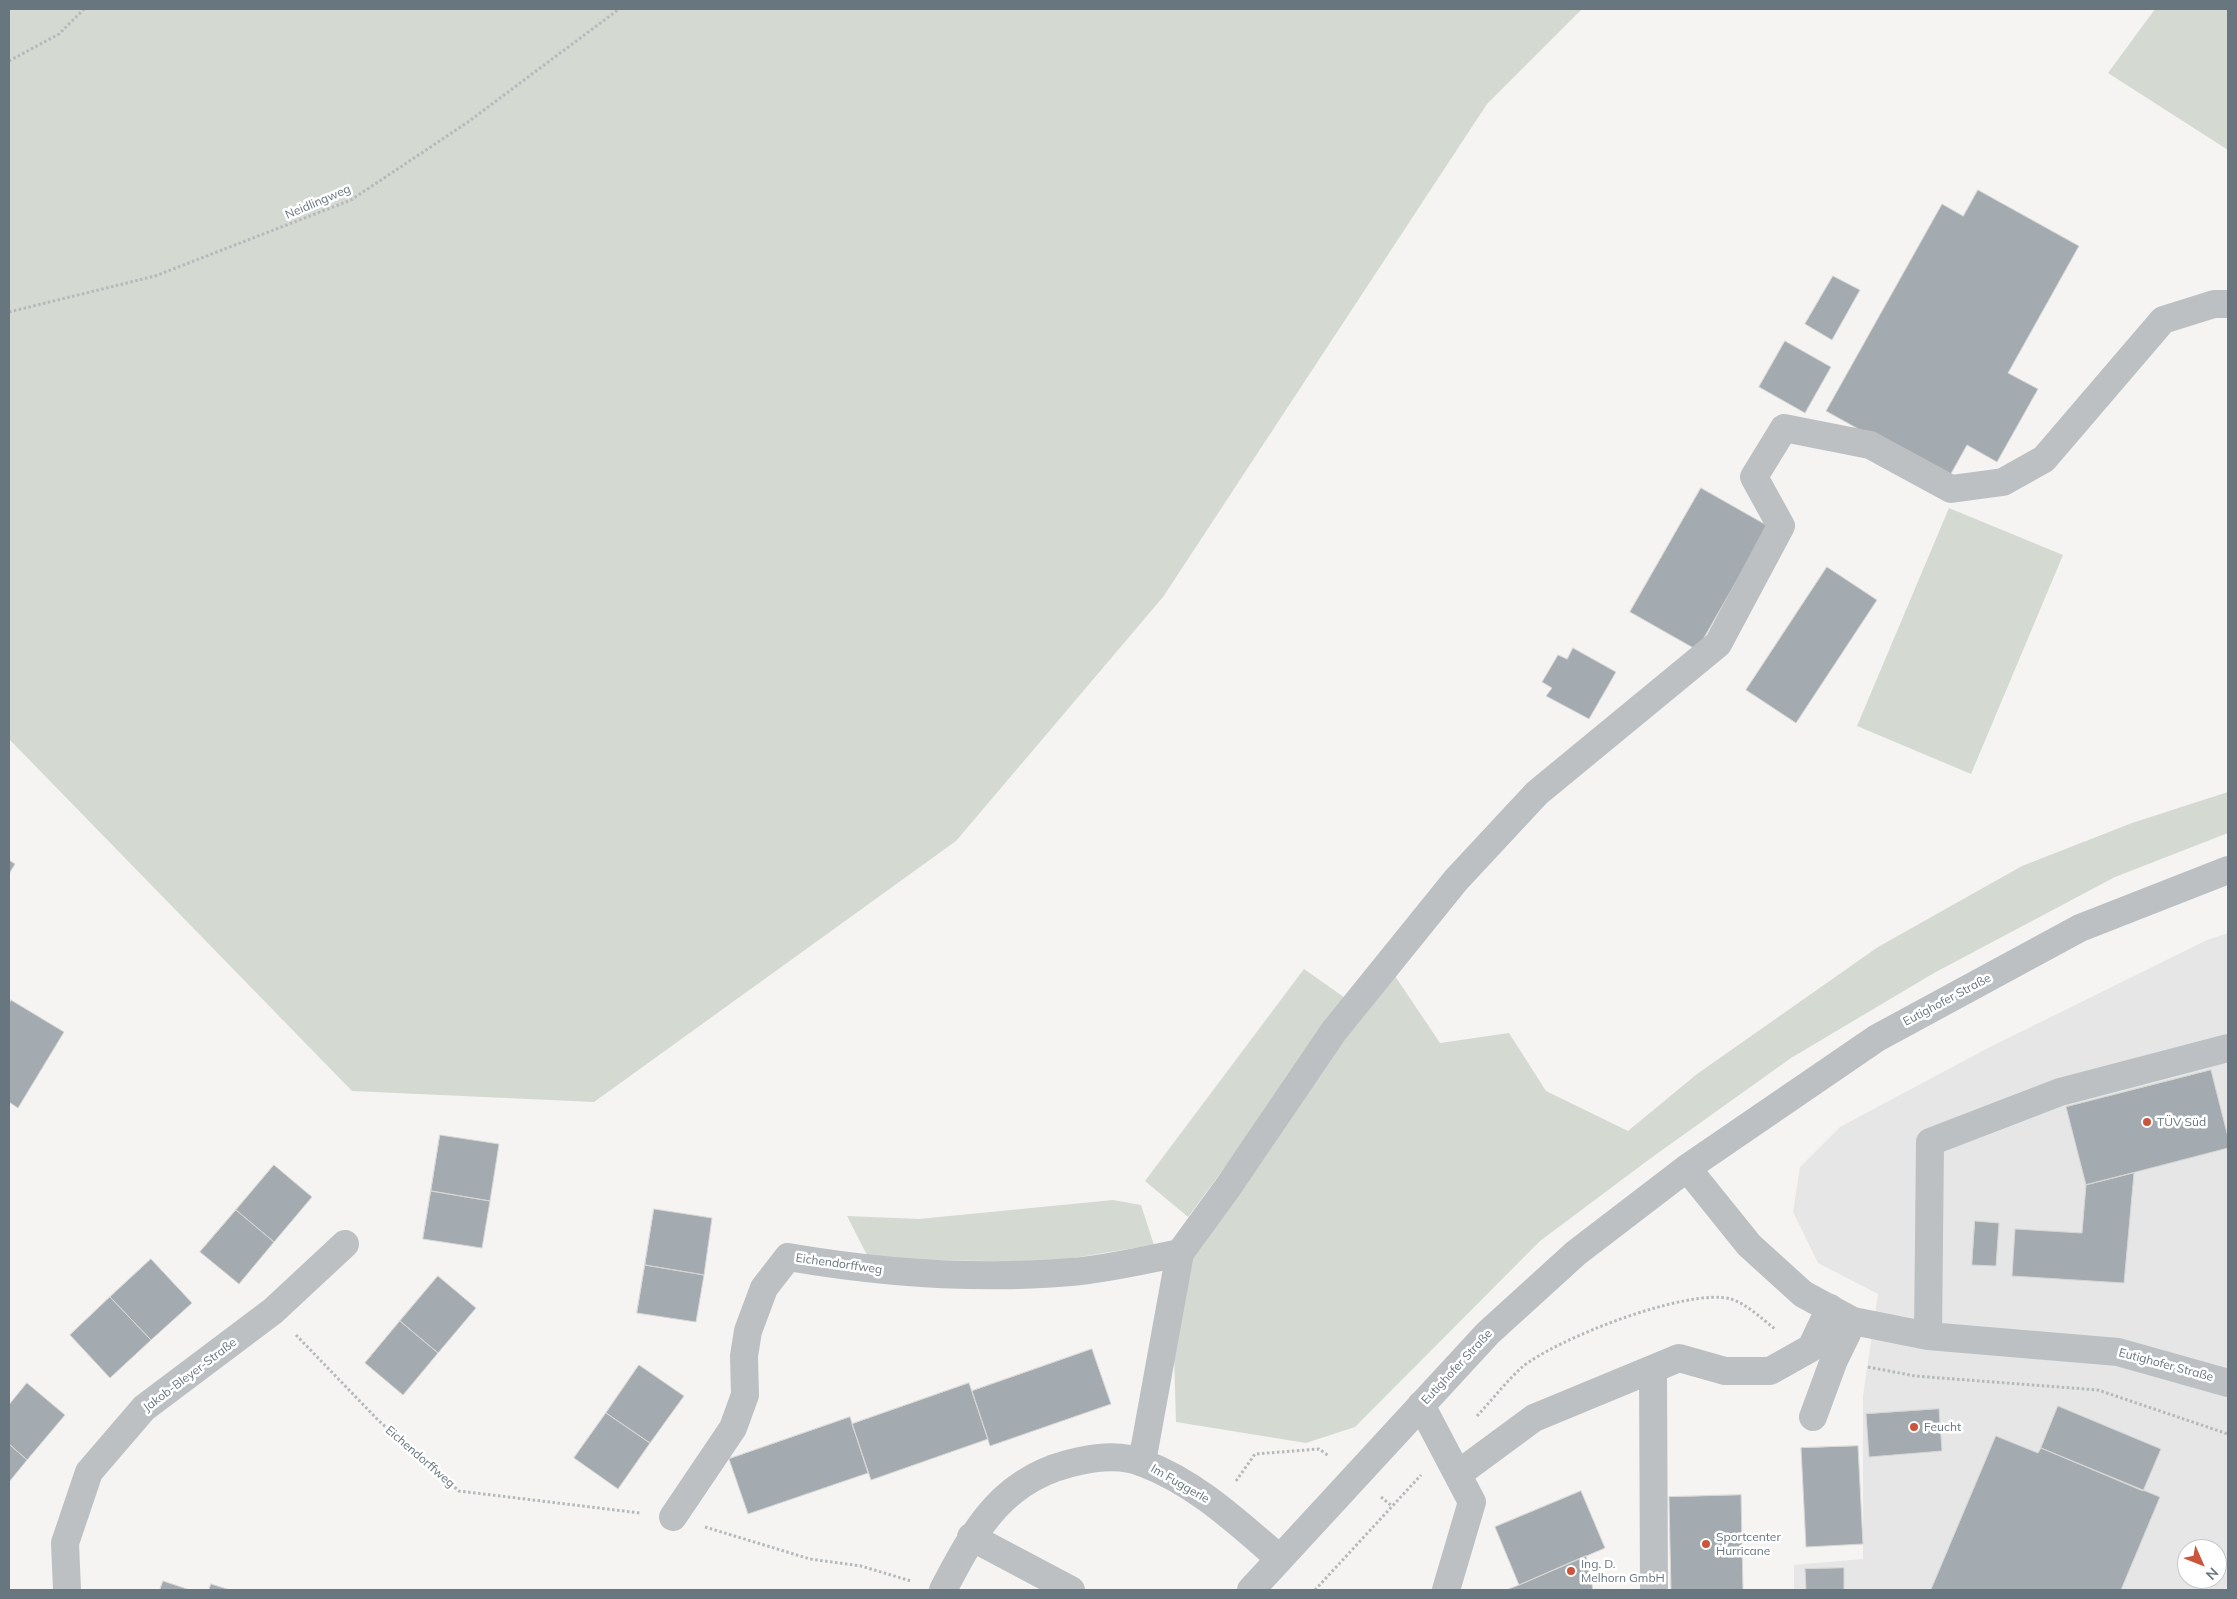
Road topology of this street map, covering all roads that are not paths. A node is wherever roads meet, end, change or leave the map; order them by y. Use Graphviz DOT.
graph roads {
  1 [pos="2228,304"];
  2 [pos="2228,870"];
  3 [pos="2228,1048"];
  4 [pos="1687,1168"];
  5 [pos="345,1244"];
  6 [pos="1180,1253"];
  7 [pos="1842,1314"];
  8 [pos="1928,1336"];
  9 [pos="1653,1369"];
  10 [pos="2228,1383"];
  11 [pos="1421,1405"];
  12 [pos="1813,1417"];
  13 [pos="1142,1462"];
  14 [pos="1458,1474"];
  15 [pos="673,1517"];
  16 [pos="971,1537"];
  17 [pos="1279,1558"];
  18 [pos="1654,1589"];
  19 [pos="67,1590"];
  20 [pos="944,1590"];
  21 [pos="1072,1590"];
  22 [pos="1251,1590"];
  23 [pos="1446,1590"];
  1 -- 6 [label="street"];
  2 -- 4 [label="street, Eutighofer Straße"];
  3 -- 8 [label="street"];
  4 -- 7 [label="street, Eutighofer Straße"];
  4 -- 11 [label="street, Eutighofer Straße"];
  5 -- 19 [label="street, Jakob-Bleyer-Straße"];
  6 -- 13 [label="street"];
  6 -- 15 [label="street, Eichendorffweg"];
  7 -- 8 [label="street, Eutighofer Straße"];
  7 -- 9 [label="street"];
  7 -- 12 [label="street"];
  8 -- 10 [label="street, Eutighofer Straße"];
  9 -- 14 [label="street"];
  9 -- 18 [label="street"];
  11 -- 14 [label="street"];
  11 -- 17 [label="street, Eutighofer Straße"];
  13 -- 16 [label="street, Im Fuggerle"];
  13 -- 17 [label="street, Im Fuggerle"];
  14 -- 23 [label="street"];
  16 -- 20 [label="street, Im Fuggerle"];
  16 -- 21 [label="street"];
  17 -- 22 [label="street, Eutighofer Straße"];
}
